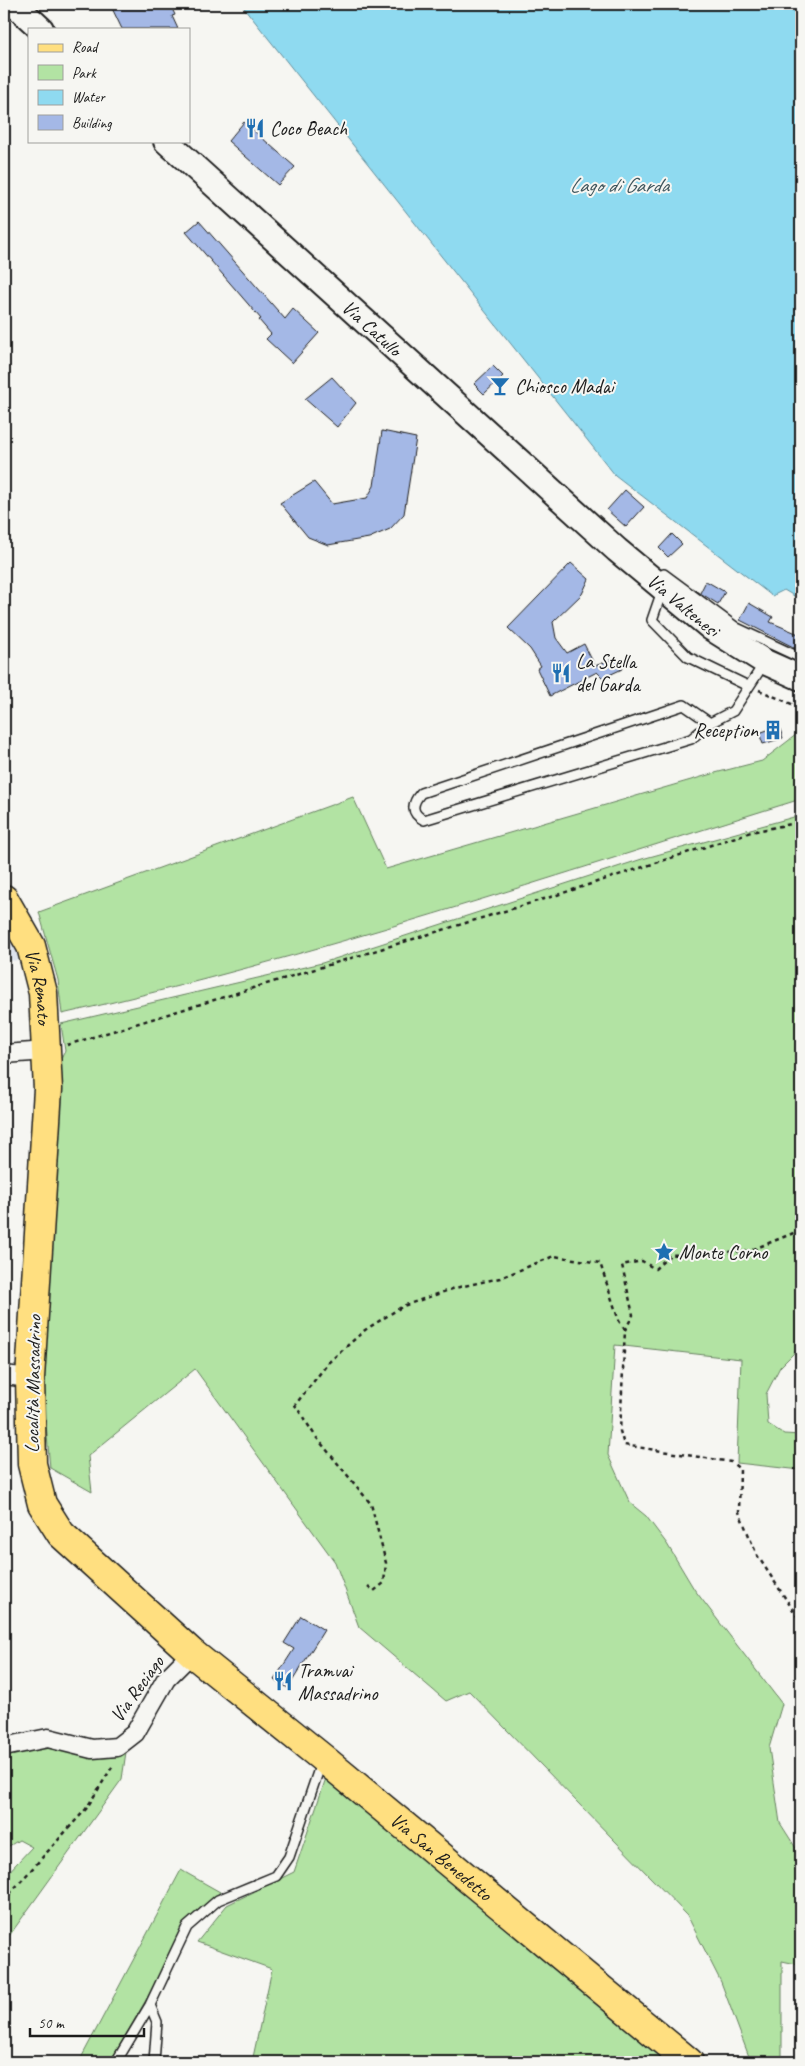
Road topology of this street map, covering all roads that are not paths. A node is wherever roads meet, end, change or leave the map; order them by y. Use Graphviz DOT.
graph roads {
  1 [pos="14,4"];
  2 [pos="41,28"];
  3 [pos="167,142"];
  4 [pos="578,514"];
  5 [pos="646,565"];
  6 [pos="663,588"];
  7 [pos="801,658"];
  8 [pos="765,662"];
  9 [pos="801,678"];
  10 [pos="748,686"];
  11 [pos="710,723"];
  12 [pos="4,899"];
  13 [pos="47,1052"];
  14 [pos="4,1054"];
  15 [pos="4,1375"];
  16 [pos="30,1378"];
  17 [pos="190,1655"];
  18 [pos="4,1747"];
  19 [pos="322,1765"];
  20 [pos="150,2005"];
  21 [pos="116,2062"];
  22 [pos="154,2062"];
  23 [pos="689,2062"];
  1 -- 2 [label="street"];
  3 -- 4 [label="street, Via Catullo"];
  4 -- 5 [label="street, Via Valtenesi"];
  5 -- 6 [label="street, Via Valtenesi"];
  5 -- 7 [label="lane"];
  6 -- 8 [label="street, Via Valtenesi"];
  6 -- 10 [label="lane"];
  8 -- 9 [label="street, Via Valtenesi"];
  8 -- 10 [label="lane"];
  10 -- 11 [label="lane"];
  11 -- 11 [label="lane"];
  12 -- 13 [label="main road, Via Remato"];
  13 -- 14 [label="street"];
  13 -- 16 [label="main road, Località Massadrino"];
  15 -- 16 [label="street"];
  16 -- 17 [label="main road, Località Massadrino"];
  17 -- 18 [label="street, Via Reciago"];
  17 -- 19 [label="main road, Via San Benedetto"];
  19 -- 20 [label="lane"];
  19 -- 23 [label="main road, Via San Benedetto"];
  20 -- 21 [label="lane"];
  20 -- 22 [label="lane"];
}
